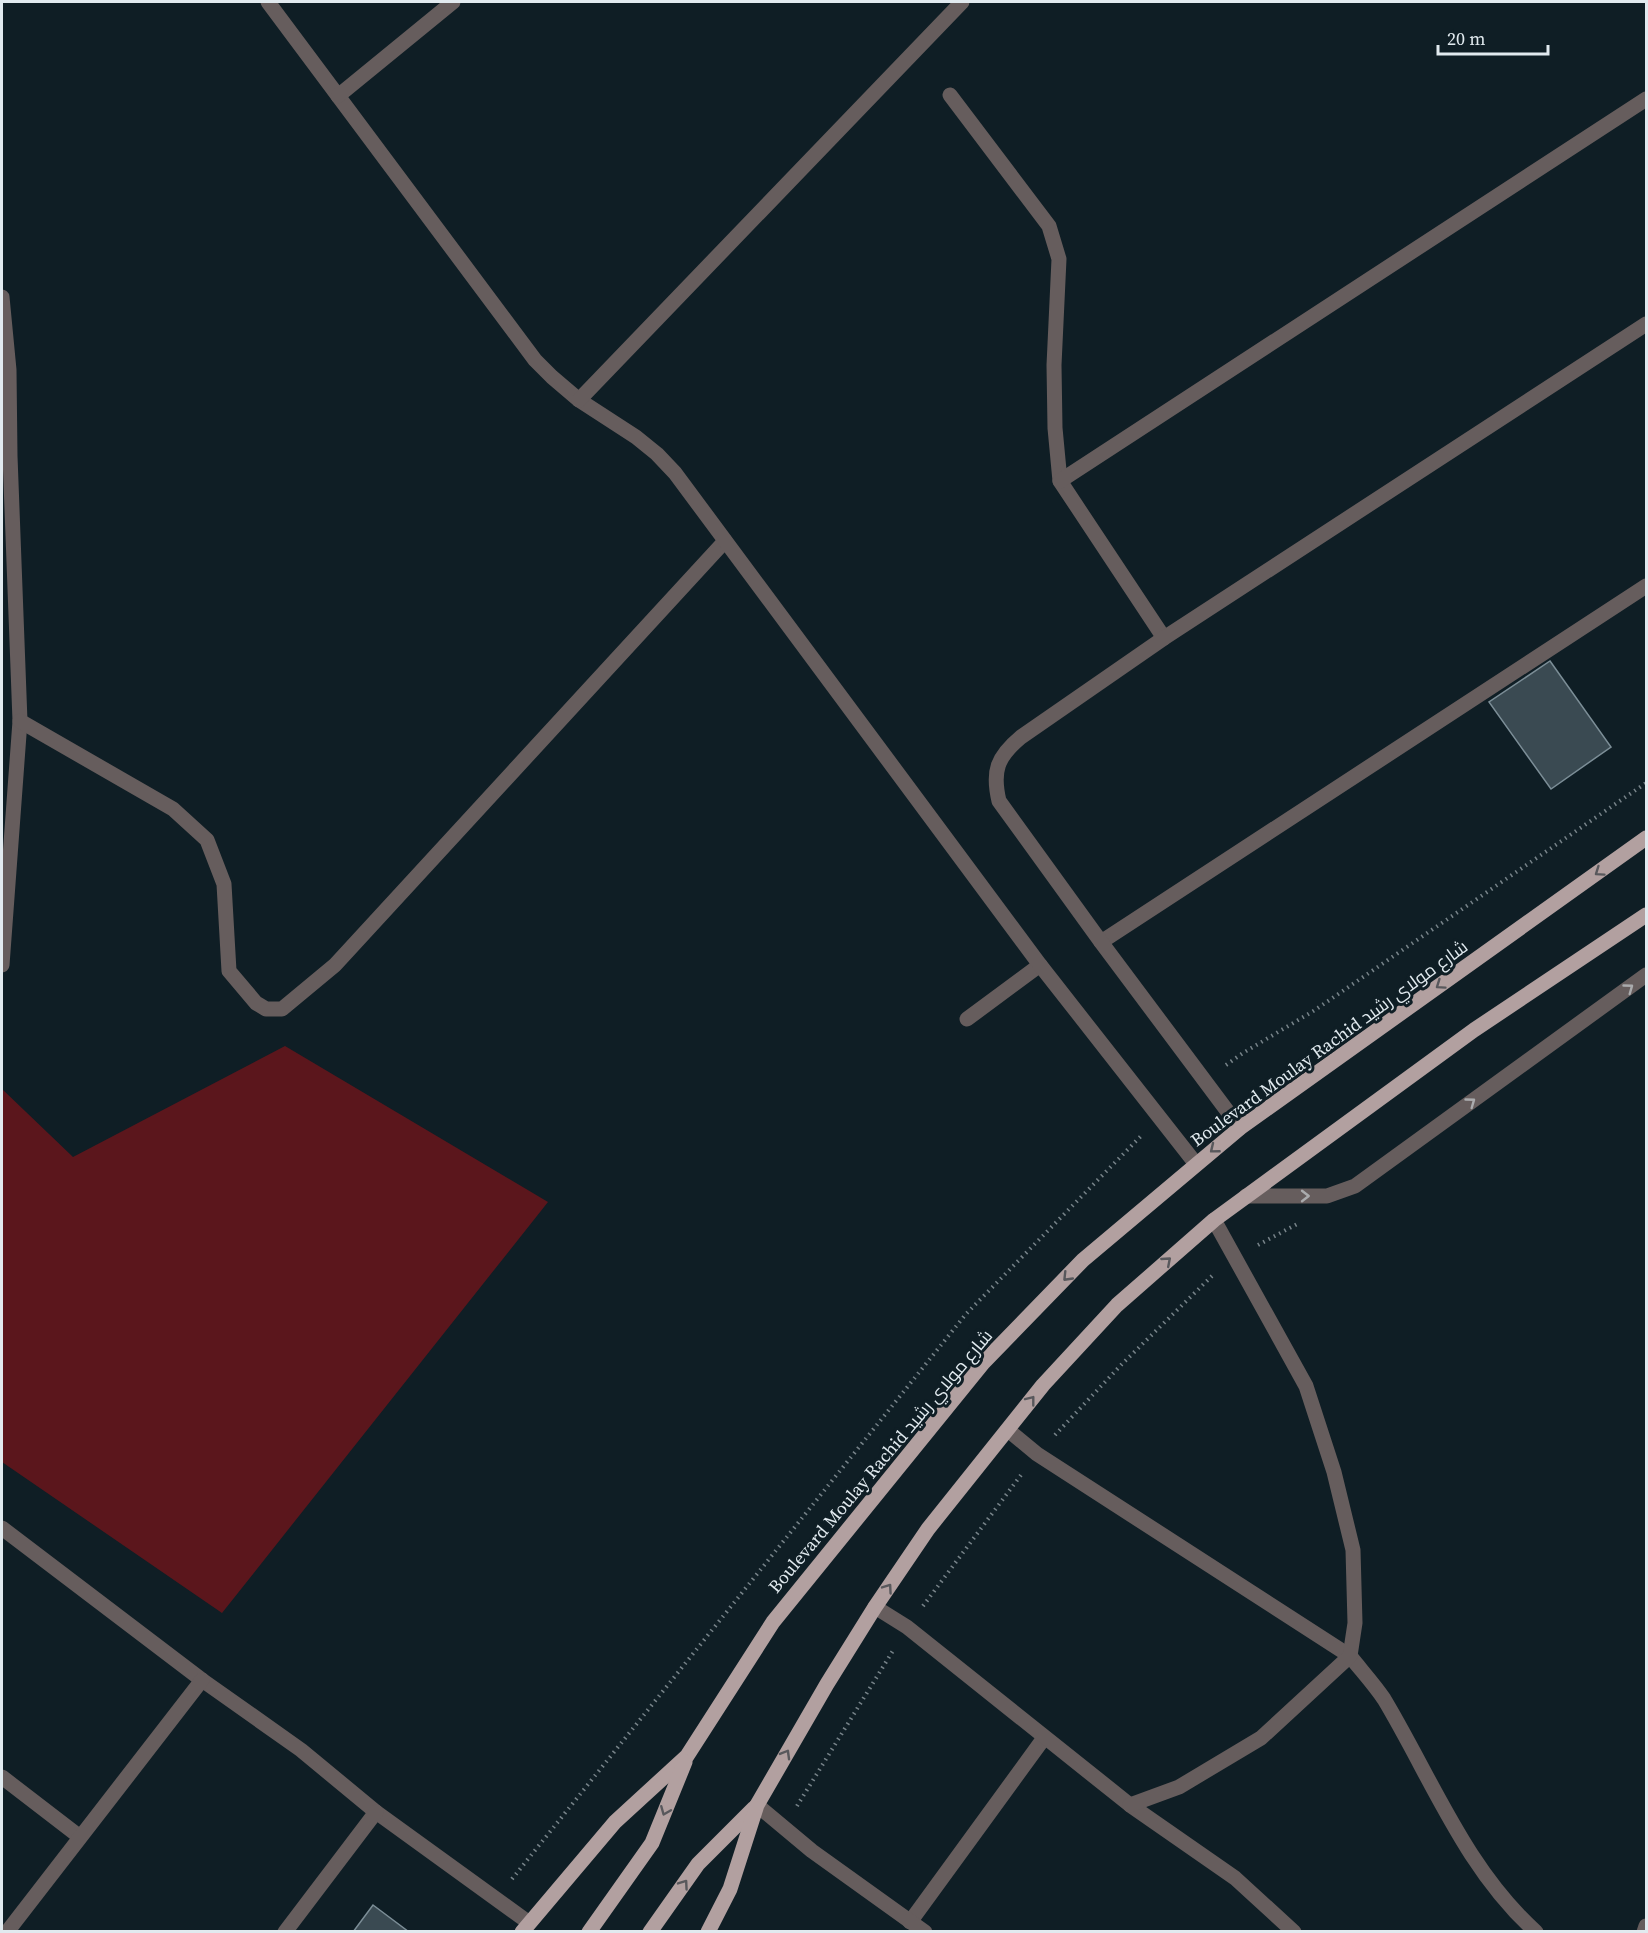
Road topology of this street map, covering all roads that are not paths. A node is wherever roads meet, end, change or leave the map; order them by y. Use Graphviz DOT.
graph roads {
  1 [pos="268,2"];
  2 [pos="453,2"];
  3 [pos="963,2"];
  4 [pos="950,95"];
  5 [pos="338,96"];
  6 [pos="1647,99"];
  7 [pos="2,297"];
  8 [pos="1647,324"];
  9 [pos="579,400"];
  10 [pos="1060,481"];
  11 [pos="725,541"];
  12 [pos="1647,586"];
  13 [pos="1164,638"];
  14 [pos="20,721"];
  15 [pos="1647,838"];
  16 [pos="1647,915"];
  17 [pos="1101,942"];
  18 [pos="2,965"];
  19 [pos="1040,965"];
  20 [pos="1647,975"];
  21 [pos="967,1019"];
  22 [pos="1240,1128"];
  23 [pos="1196,1164"];
  24 [pos="1246,1196"];
  25 [pos="1214,1220"];
  26 [pos="1008,1430"];
  27 [pos="2,1528"];
  28 [pos="875,1607"];
  29 [pos="1350,1656"];
  30 [pos="202,1680"];
  31 [pos="1044,1738"];
  32 [pos="687,1756"];
  33 [pos="2,1777"];
  34 [pos="757,1805"];
  35 [pos="1130,1805"];
  36 [pos="376,1812"];
  37 [pos="80,1837"];
  38 [pos="910,1922"];
  39 [pos="1647,1926"];
  40 [pos="525,1927"];
  41 [pos="1289,1930"];
  42 [pos="7,1932"];
  43 [pos="285,1932"];
  44 [pos="590,1932"];
  45 [pos="650,1932"];
  46 [pos="708,1932"];
  47 [pos="925,1932"];
  48 [pos="1536,1932"];
  49 [pos="1644,1932"];
  1 -- 5 [label="street"];
  2 -- 5 [label="street"];
  3 -- 9 [label="street"];
  4 -- 10 [label="street"];
  5 -- 9 [label="street"];
  6 -- 10 [label="street"];
  7 -- 14 [label="street"];
  8 -- 13 [label="street"];
  9 -- 11 [label="street"];
  10 -- 13 [label="street"];
  11 -- 14 [label="street"];
  11 -- 19 [label="street"];
  12 -- 17 [label="street"];
  13 -- 17 [label="street"];
  14 -- 18 [label="street"];
  15 -- 22 [label="main road, Boulevard Moulay Rachid شارع مولاي رشيد, one-way"];
  16 -- 24 [label="main road"];
  17 -- 22 [label="street"];
  19 -- 21 [label="street"];
  19 -- 23 [label="street"];
  24 -- 20 [label="street, one-way"];
  22 -- 23 [label="main road, Boulevard Moulay Rachid شارع مولاي رشيد, one-way"];
  23 -- 32 [label="main road, Boulevard Moulay Rachid شارع مولاي رشيد, one-way"];
  24 -- 25 [label="main road"];
  26 -- 25 [label="main road, one-way"];
  25 -- 29 [label="street"];
  28 -- 26 [label="main road, one-way"];
  26 -- 29 [label="street"];
  27 -- 30 [label="street"];
  28 -- 31 [label="street"];
  34 -- 28 [label="main road, one-way"];
  29 -- 35 [label="street"];
  29 -- 48 [label="street"];
  30 -- 36 [label="street"];
  30 -- 37 [label="street"];
  31 -- 35 [label="street"];
  31 -- 38 [label="street"];
  32 -- 40 [label="main road, Boulevard Moulay Rachid شارع مولاي رشيد"];
  32 -- 44 [label="main road, one-way"];
  33 -- 37 [label="street"];
  34 -- 38 [label="street"];
  45 -- 34 [label="main road, one-way"];
  34 -- 46 [label="main road"];
  35 -- 41 [label="street"];
  36 -- 40 [label="street"];
  36 -- 43 [label="street"];
  37 -- 42 [label="street"];
  38 -- 47 [label="street"];
  39 -- 49 [label="street"];
}
